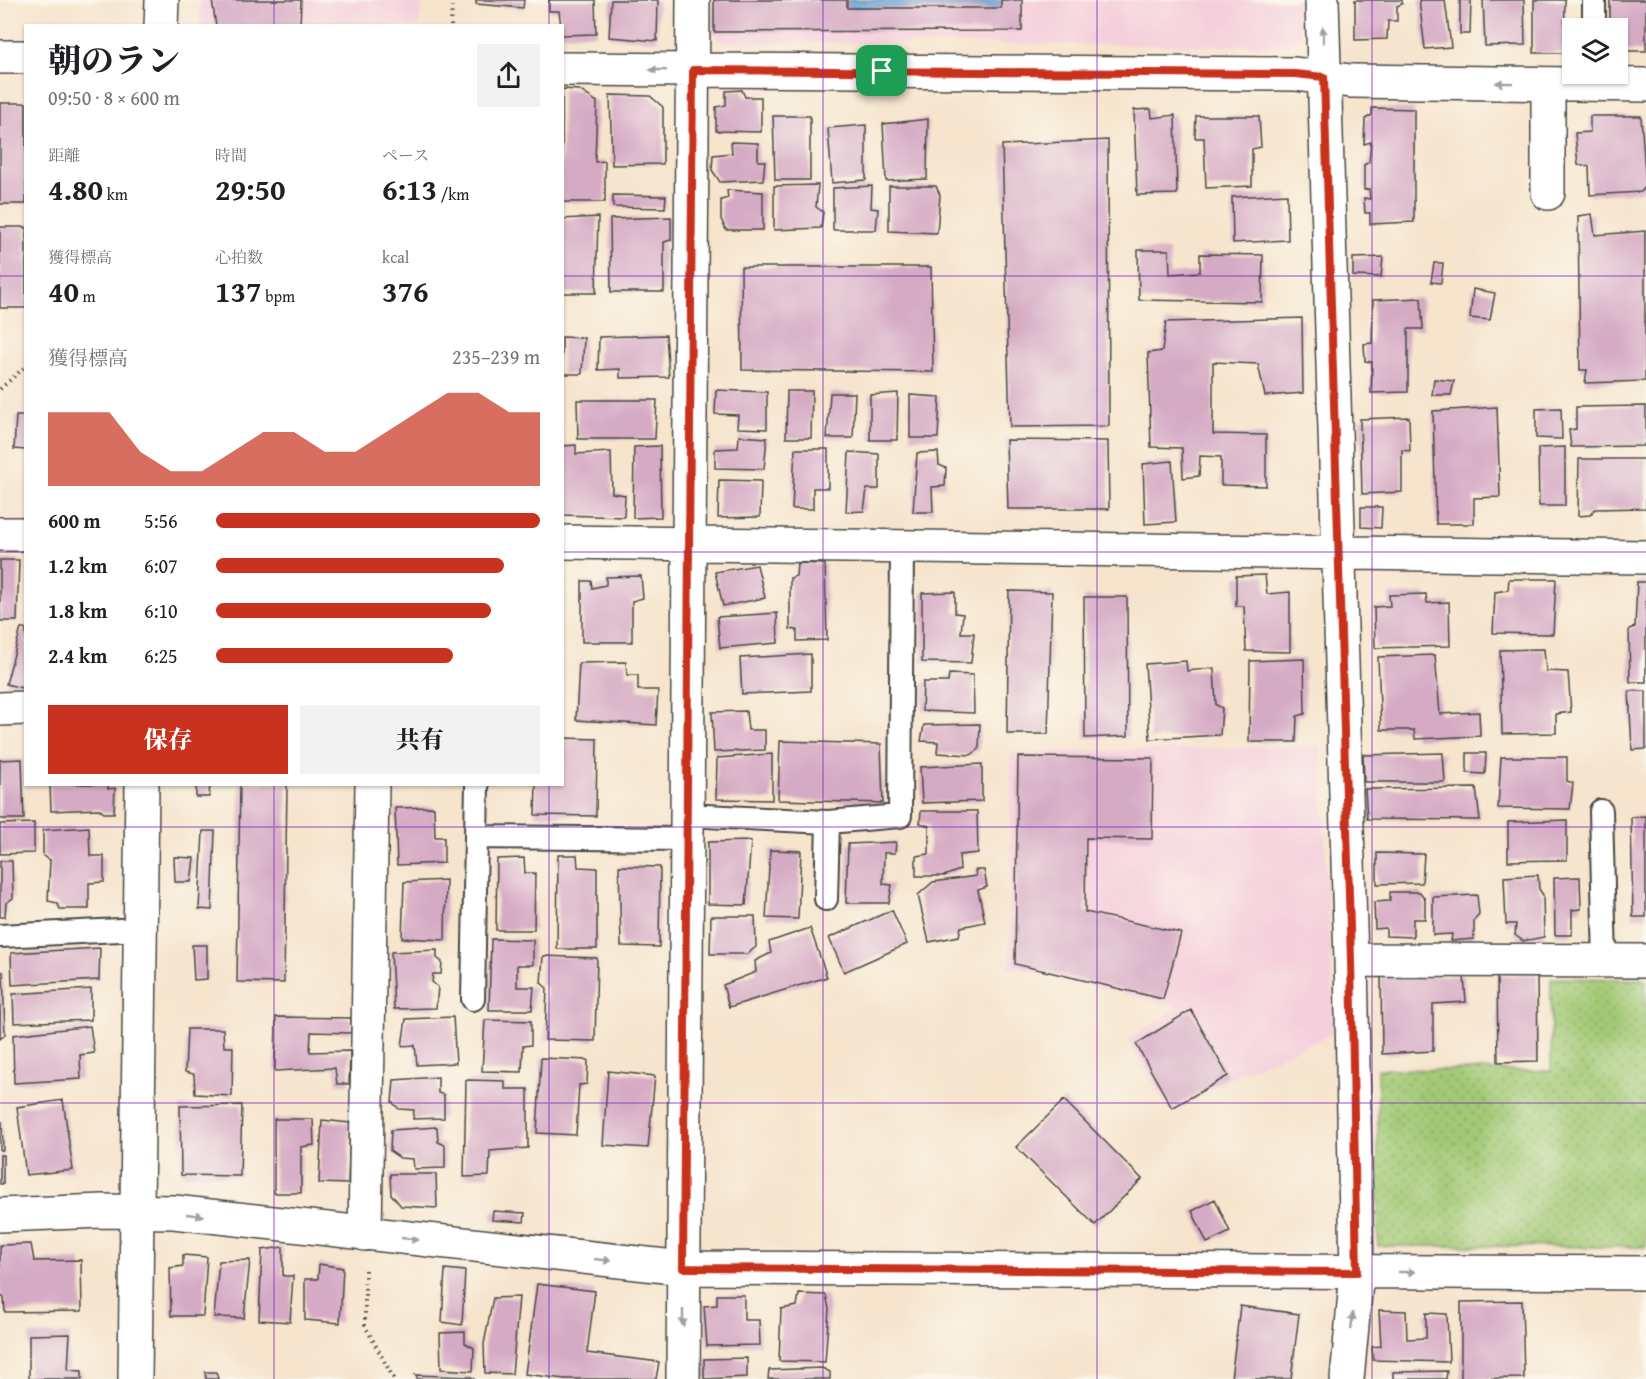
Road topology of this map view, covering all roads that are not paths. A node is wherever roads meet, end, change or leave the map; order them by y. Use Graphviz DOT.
graph roads {
  1 [pos="162,0"];
  2 [pos="693,0"];
  3 [pos="1322,0"];
  4 [pos="1594,0"];
  5 [pos="1594,18"];
  6 [pos="162,24"];
  7 [pos="0,57"];
  8 [pos="24,57"];
  9 [pos="564,69"];
  10 [pos="693,70"];
  11 [pos="1324,77"];
  12 [pos="1562,82"];
  13 [pos="1628,83"];
  14 [pos="1548,84"];
  15 [pos="1646,85"];
  16 [pos="1548,193"];
  17 [pos="0,534"];
  18 [pos="24,534"];
  19 [pos="564,542"];
  20 [pos="689,544"];
  21 [pos="902,547"];
  22 [pos="1338,553"];
  23 [pos="1646,557"];
  24 [pos="24,708"];
  25 [pos="0,709"];
  26 [pos="142,786"];
  27 [pos="372,786"];
  28 [pos="477,786"];
  29 [pos="1601,811"];
  30 [pos="828,822"];
  31 [pos="686,827"];
  32 [pos="476,837"];
  33 [pos="826,899"];
  34 [pos="140,929"];
  35 [pos="0,936"];
  36 [pos="1351,960"];
  37 [pos="1605,961"];
  38 [pos="1646,962"];
  39 [pos="473,999"];
  40 [pos="137,1211"];
  41 [pos="0,1215"];
  42 [pos="365,1234"];
  43 [pos="683,1268"];
  44 [pos="1357,1272"];
  45 [pos="1646,1273"];
  46 [pos="135,1379"];
  47 [pos="683,1379"];
  48 [pos="1347,1379"];
  1 -- 6 [label="street"];
  2 -- 10 [label="street"];
  11 -- 3 [label="street, one-way"];
  4 -- 5 [label="lane"];
  7 -- 8 [label="street"];
  10 -- 9 [label="street, one-way"];
  10 -- 11 [label="street"];
  10 -- 20 [label="street"];
  14 -- 11 [label="street, one-way"];
  11 -- 22 [label="street"];
  12 -- 14 [label="street"];
  13 -- 15 [label="street"];
  14 -- 16 [label="street"];
  17 -- 18 [label="street"];
  19 -- 20 [label="street"];
  20 -- 21 [label="street"];
  20 -- 31 [label="street"];
  21 -- 22 [label="street"];
  21 -- 30 [label="lane"];
  22 -- 23 [label="street"];
  22 -- 36 [label="street"];
  24 -- 25 [label="street"];
  26 -- 34 [label="street"];
  27 -- 42 [label="street"];
  28 -- 32 [label="lane"];
  29 -- 37 [label="lane"];
  30 -- 31 [label="lane"];
  30 -- 33 [label="lane"];
  31 -- 32 [label="lane"];
  31 -- 43 [label="street"];
  32 -- 39 [label="lane"];
  34 -- 35 [label="lane"];
  34 -- 40 [label="street"];
  36 -- 37 [label="street"];
  36 -- 44 [label="street"];
  37 -- 38 [label="street"];
  40 -- 41 [label="street"];
  40 -- 42 [label="street, one-way"];
  40 -- 46 [label="street"];
  42 -- 43 [label="street, one-way"];
  43 -- 44 [label="street"];
  43 -- 47 [label="street, one-way"];
  44 -- 45 [label="street, one-way"];
  48 -- 44 [label="street, one-way"];
}
